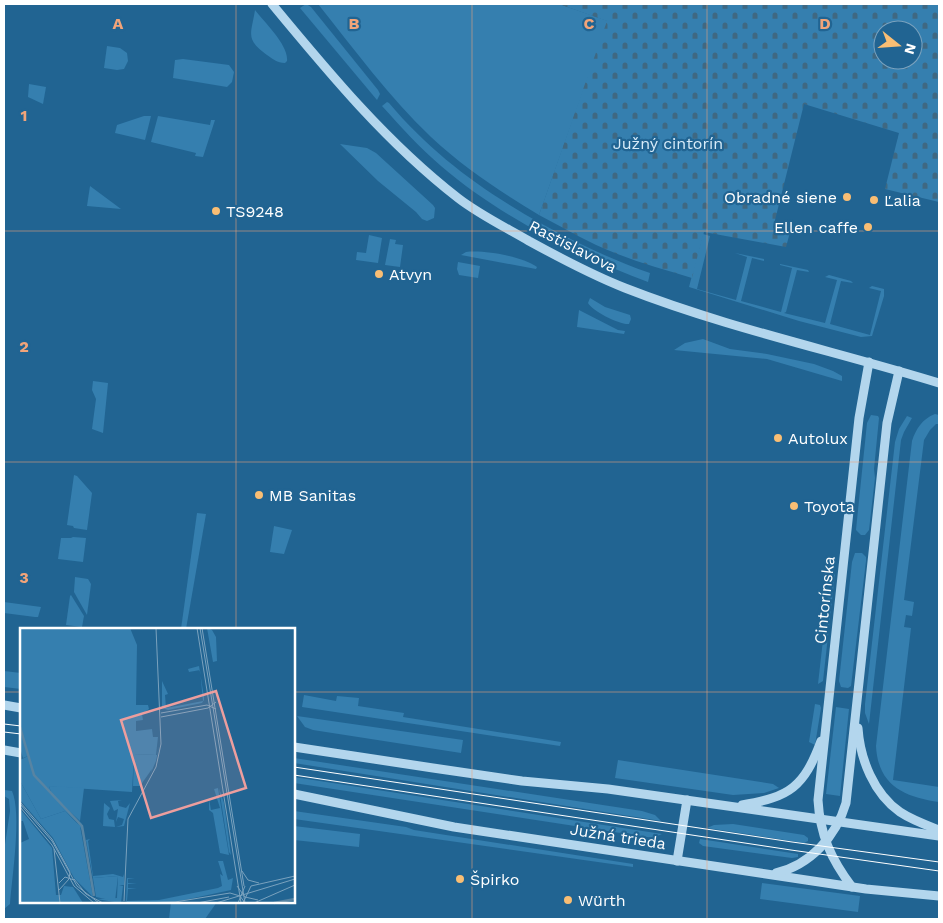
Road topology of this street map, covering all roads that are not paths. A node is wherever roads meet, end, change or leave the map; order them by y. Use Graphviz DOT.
graph roads {
  1 [pos="272,4"];
  2 [pos="869,362"];
  3 [pos="899,371"];
  4 [pos="939,383"];
  5 [pos="857,703"];
  6 [pos="4,705"];
  7 [pos="20,708"];
  8 [pos="826,727"];
  9 [pos="295,747"];
  10 [pos="4,750"];
  11 [pos="20,753"];
  12 [pos="295,794"];
  13 [pos="687,800"];
  14 [pos="733,806"];
  15 [pos="819,820"];
  16 [pos="838,822"];
  17 [pos="939,830"];
  18 [pos="939,836"];
  19 [pos="825,841"];
  20 [pos="677,861"];
  21 [pos="771,875"];
  22 [pos="852,886"];
  23 [pos="939,896"];
  1 -- 2 [label="street, Rastislavova"];
  2 -- 3 [label="street, Rastislavova"];
  2 -- 8 [label="street, Cintorínska"];
  3 -- 4 [label="street, Rastislavova"];
  3 -- 5 [label="street"];
  5 -- 16 [label="street"];
  5 -- 17 [label="street"];
  6 -- 7 [label="street"];
  8 -- 14 [label="street"];
  8 -- 15 [label="street, Cintorínska"];
  9 -- 13 [label="street"];
  10 -- 11 [label="street"];
  12 -- 20 [label="street, Južná trieda"];
  13 -- 14 [label="street"];
  13 -- 20 [label="street"];
  14 -- 15 [label="street"];
  15 -- 16 [label="street"];
  15 -- 19 [label="street, Cintorínska"];
  16 -- 18 [label="street"];
  16 -- 19 [label="street"];
  19 -- 21 [label="street"];
  19 -- 22 [label="street, Cintorínska"];
  20 -- 21 [label="street, Južná trieda"];
  21 -- 22 [label="street, Južná trieda"];
  22 -- 23 [label="street, Južná trieda"];
}
